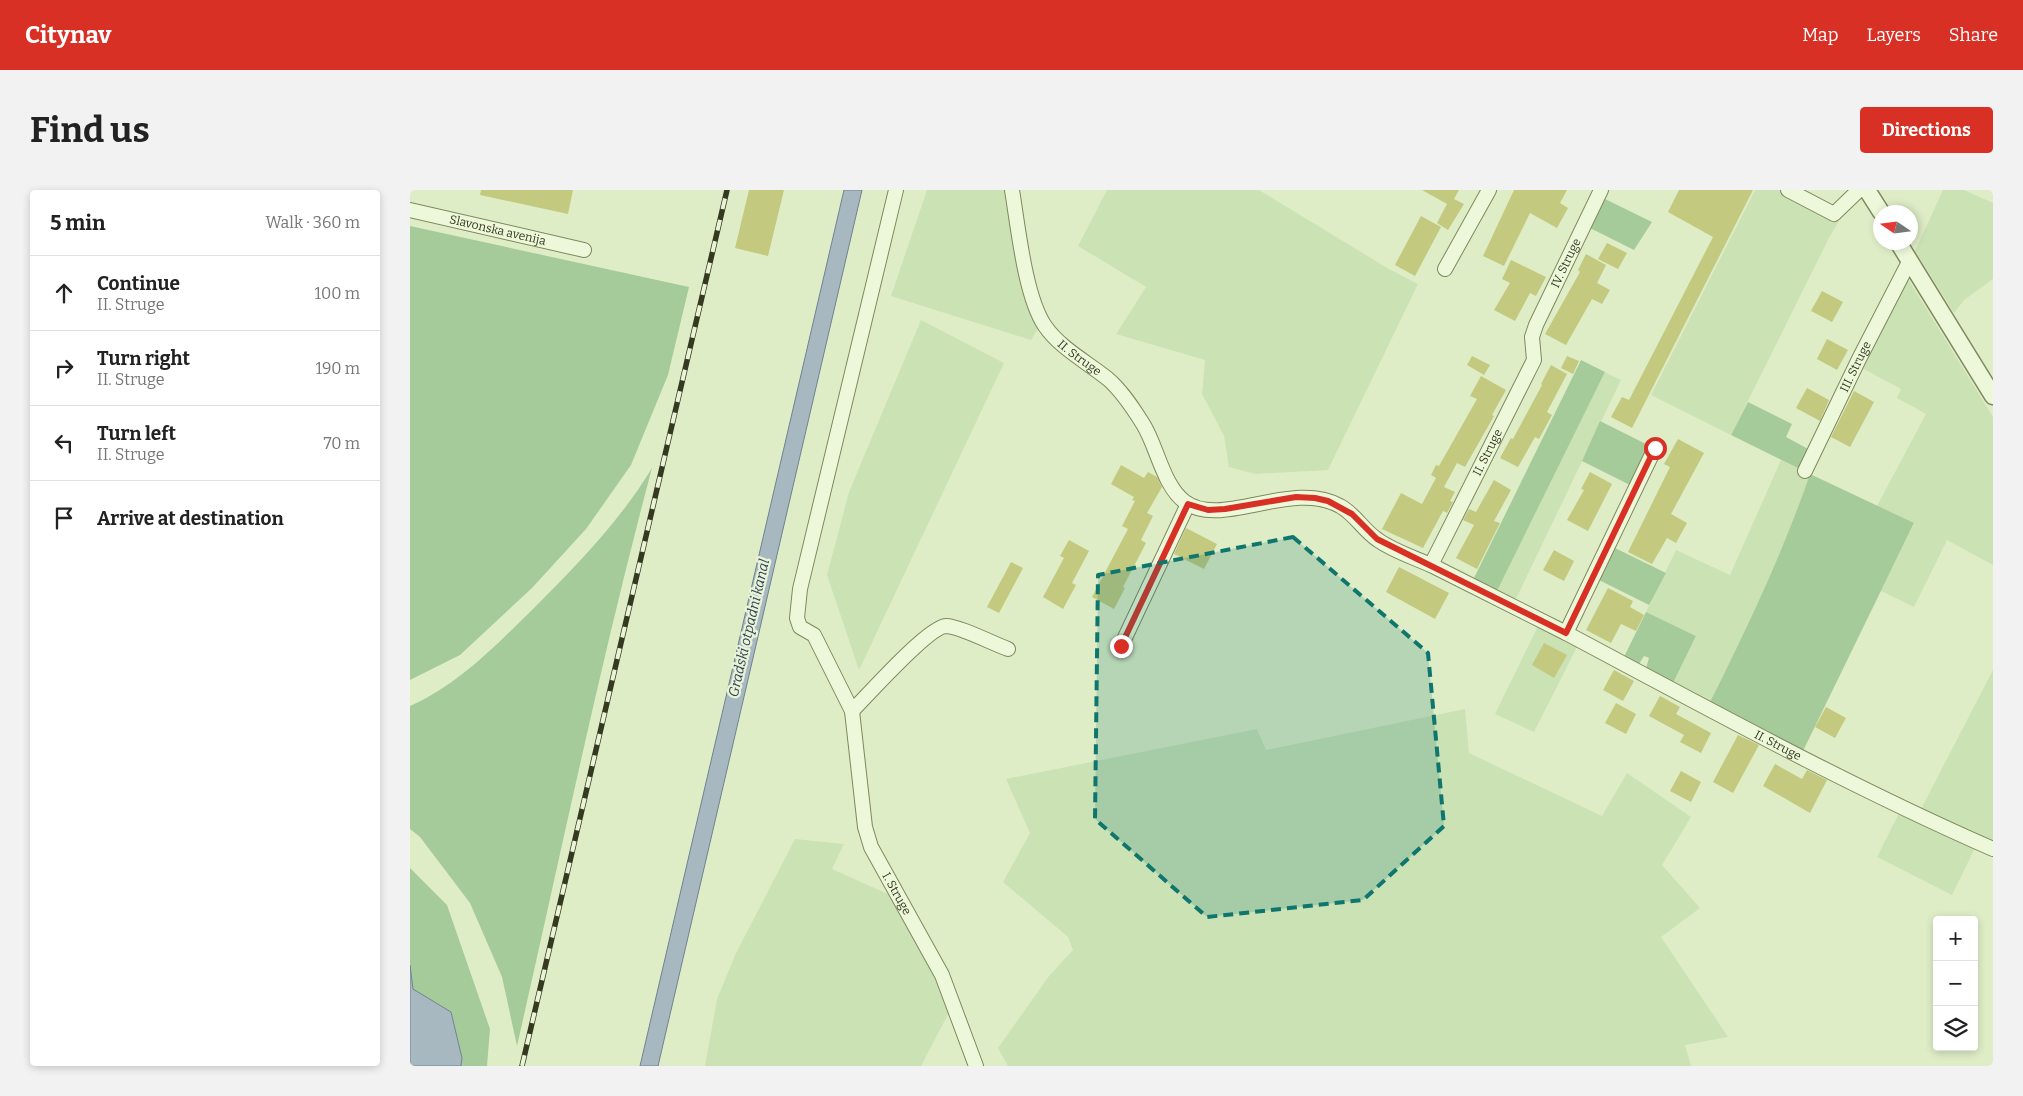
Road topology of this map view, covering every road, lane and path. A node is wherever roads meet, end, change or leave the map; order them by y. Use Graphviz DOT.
graph roads {
  1 [pos="896,190"];
  2 [pos="1012,190"];
  3 [pos="1489,190"];
  4 [pos="1601,190"];
  5 [pos="1788,190"];
  6 [pos="1859,190"];
  7 [pos="1867,190"];
  8 [pos="1877,205"];
  9 [pos="410,210"];
  10 [pos="584,250"];
  11 [pos="1902,250"];
  12 [pos="1909,262"];
  13 [pos="1445,269"];
  14 [pos="1532,337"];
  15 [pos="1993,396"];
  16 [pos="1655,448"];
  17 [pos="1805,471"];
  18 [pos="1188,504"];
  19 [pos="1431,565"];
  20 [pos="1566,633"];
  21 [pos="1121,646"];
  22 [pos="1008,649"];
  23 [pos="852,711"];
  24 [pos="1993,849"];
  25 [pos="976,1066"];
  1 -- 23 [label="street, I. Struge"];
  2 -- 18 [label="street, II. Struge"];
  3 -- 13 [label="street"];
  4 -- 14 [label="street, IV. Struge"];
  5 -- 6 [label="street"];
  7 -- 8 [label="street"];
  9 -- 10 [label="street, Slavonska avenija"];
  11 -- 12 [label="street"];
  12 -- 15 [label="street"];
  12 -- 17 [label="street, III. Struge"];
  14 -- 19 [label="street, II. Struge"];
  16 -- 20 [label="street"];
  18 -- 19 [label="street, II. Struge"];
  18 -- 21 [label="street"];
  19 -- 20 [label="street, II. Struge"];
  20 -- 24 [label="street, II. Struge"];
  22 -- 23 [label="street"];
  23 -- 25 [label="street, I. Struge"];
}
